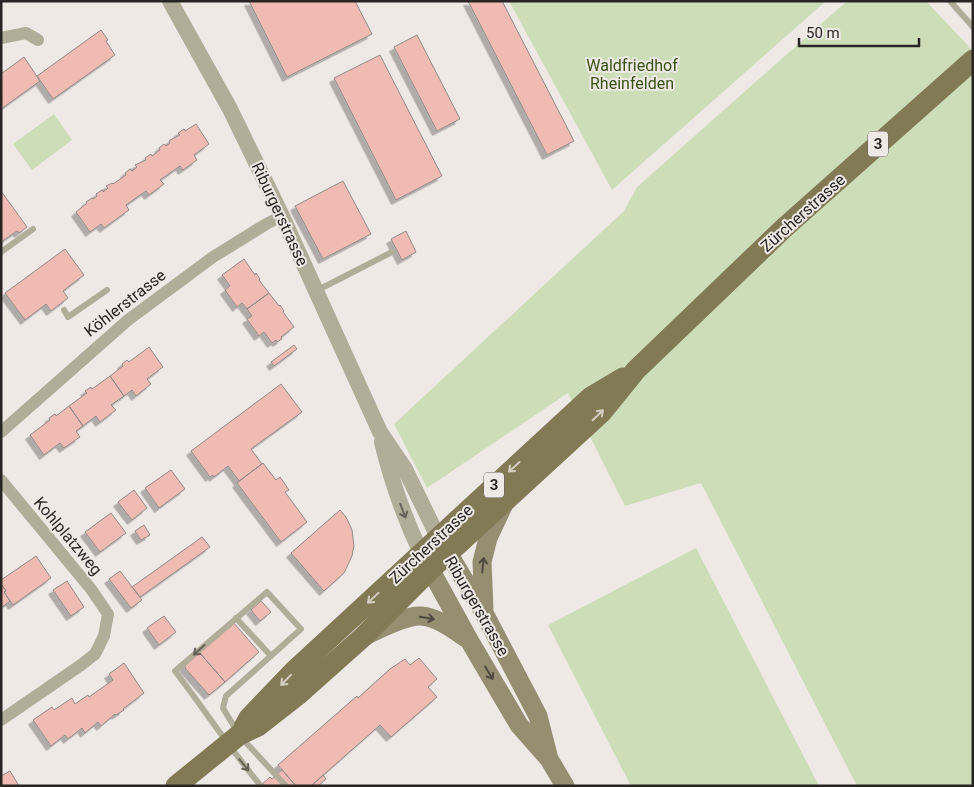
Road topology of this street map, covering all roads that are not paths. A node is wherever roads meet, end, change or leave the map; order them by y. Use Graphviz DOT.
graph roads {
  1 [pos="170,1"];
  2 [pos="950,1"];
  3 [pos="973,27"];
  4 [pos="1,38"];
  5 [pos="38,40"];
  6 [pos="973,60"];
  7 [pos="282,216"];
  8 [pos="33,229"];
  9 [pos="1,252"];
  10 [pos="392,252"];
  11 [pos="107,290"];
  12 [pos="315,292"];
  13 [pos="64,310"];
  14 [pos="636,370"];
  15 [pos="1,432"];
  16 [pos="380,432"];
  17 [pos="1,480"];
  18 [pos="505,502"];
  19 [pos="443,545"];
  20 [pos="426,561"];
  21 [pos="484,613"];
  22 [pos="236,618"];
  23 [pos="364,636"];
  24 [pos="469,640"];
  25 [pos="271,656"];
  26 [pos="1,720"];
  27 [pos="234,740"];
  28 [pos="548,758"];
  29 [pos="176,786"];
  30 [pos="261,786"];
  31 [pos="286,786"];
  32 [pos="565,786"];
  1 -- 7 [label="street, Riburgerstrasse"];
  2 -- 3 [label="lane"];
  4 -- 5 [label="street"];
  6 -- 14 [label="main road, Zürcherstrasse / 3"];
  7 -- 12 [label="street, Riburgerstrasse"];
  7 -- 15 [label="street, Köhlerstrasse"];
  8 -- 9 [label="lane"];
  10 -- 12 [label="lane"];
  11 -- 13 [label="lane"];
  12 -- 16 [label="street, Riburgerstrasse"];
  18 -- 14 [label="main road, Zürcherstrasse / 3, one-way"];
  14 -- 19 [label="main road, Zürcherstrasse / 3, one-way"];
  16 -- 19 [label="street, Riburgerstrasse"];
  16 -- 20 [label="street, Riburgerstrasse, one-way"];
  17 -- 26 [label="street, Kohlplatzweg"];
  18 -- 19 [label="main road, Zürcherstrasse / 3"];
  21 -- 18 [label="main road, one-way"];
  19 -- 20 [label="main road, Zürcherstrasse / 3"];
  19 -- 21 [label="main road, Riburgerstrasse"];
  20 -- 23 [label="main road, Zürcherstrasse / 3"];
  20 -- 24 [label="main road, Riburgerstrasse"];
  20 -- 27 [label="main road, Zürcherstrasse / 3, one-way"];
  21 -- 28 [label="main road, Riburgerstrasse"];
  22 -- 25 [label="lane"];
  22 -- 25 [label="lane"];
  22 -- 27 [label="lane, one-way"];
  23 -- 24 [label="main road, Riburgerstrasse, one-way"];
  23 -- 27 [label="main road, Zürcherstrasse / 3"];
  24 -- 28 [label="main road, Riburgerstrasse, one-way"];
  25 -- 27 [label="lane"];
  27 -- 29 [label="main road, Zürcherstrasse / 3"];
  27 -- 30 [label="lane, one-way"];
  27 -- 31 [label="lane"];
  28 -- 32 [label="main road, Riburgerstrasse"];
}
